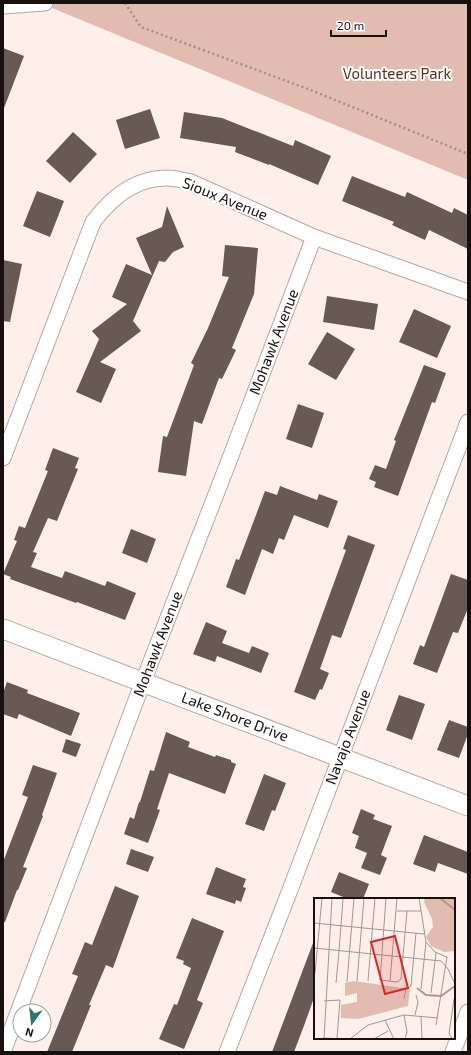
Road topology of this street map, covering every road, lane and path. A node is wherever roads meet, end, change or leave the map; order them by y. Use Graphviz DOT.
graph roads {
  1 [pos="46,3"];
  2 [pos="125,3"];
  3 [pos="3,6"];
  4 [pos="468,154"];
  5 [pos="314,237"];
  6 [pos="468,292"];
  7 [pos="468,422"];
  8 [pos="3,458"];
  9 [pos="3,629"];
  10 [pos="143,682"];
  11 [pos="340,757"];
  12 [pos="468,806"];
  13 [pos="468,1012"];
  14 [pos="3,1052"];
  15 [pos="227,1052"];
  16 [pos="453,1052"];
  1 -- 3 [label="street"];
  2 -- 4 [label="path"];
  5 -- 6 [label="street, Sioux Avenue"];
  5 -- 8 [label="street, Sioux Avenue"];
  5 -- 10 [label="street, Mohawk Avenue"];
  7 -- 11 [label="street, Navajo Avenue"];
  9 -- 10 [label="street, Lake Shore Drive"];
  10 -- 11 [label="street, Lake Shore Drive"];
  10 -- 14 [label="street, Mohawk Avenue"];
  11 -- 12 [label="street, Lake Shore Drive"];
  11 -- 15 [label="street, Navajo Avenue"];
  13 -- 16 [label="street"];
}
